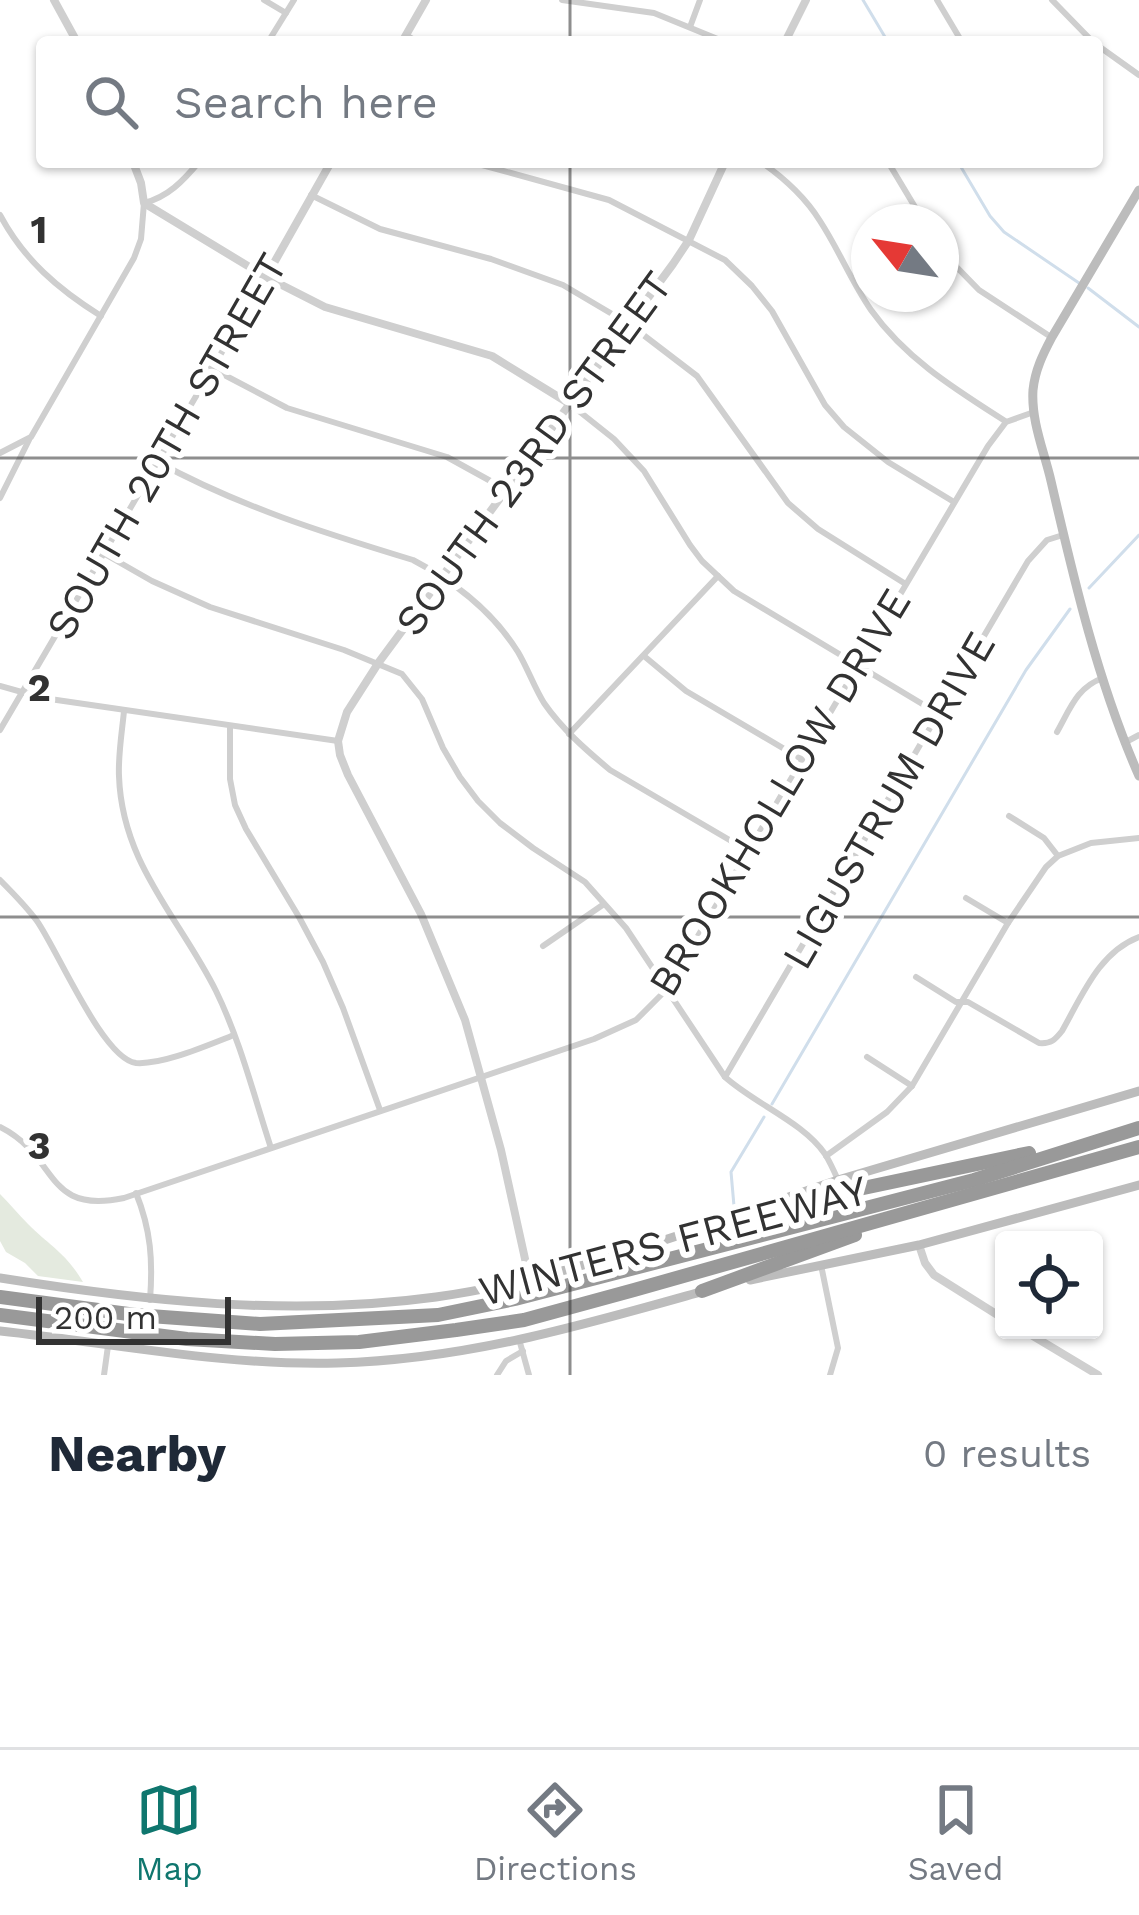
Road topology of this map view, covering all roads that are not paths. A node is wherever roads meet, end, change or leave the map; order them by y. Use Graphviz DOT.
graph roads {
  1 [pos="53,0"];
  2 [pos="264,0"];
  3 [pos="294,0"];
  4 [pos="426,0"];
  5 [pos="562,0"];
  6 [pos="700,0"];
  7 [pos="806,0"];
  8 [pos="937,0"];
  9 [pos="1052,0"];
  10 [pos="286,13"];
  11 [pos="691,27"];
  12 [pos="74,36"];
  13 [pos="272,36"];
  14 [pos="406,36"];
  15 [pos="711,36"];
  16 [pos="788,36"];
  17 [pos="958,36"];
  18 [pos="1086,36"];
  19 [pos="1103,51"];
  20 [pos="1139,74"];
  21 [pos="135,168"];
  22 [pos="193,168"];
  23 [pos="328,168"];
  24 [pos="493,168"];
  25 [pos="722,168"];
  26 [pos="768,168"];
  27 [pos="892,168"];
  28 [pos="1139,190"];
  29 [pos="311,195"];
  30 [pos="144,203"];
  31 [pos="912,204"];
  32 [pos="0,215"];
  33 [pos="688,240"];
  34 [pos="959,269"];
  35 [pos="266,277"];
  36 [pos="100,316"];
  37 [pos="629,324"];
  38 [pos="1052,337"];
  39 [pos="211,368"];
  40 [pos="570,404"];
  41 [pos="1034,412"];
  42 [pos="1006,422"];
  43 [pos="31,437"];
  44 [pos="0,453"];
  45 [pos="156,461"];
  46 [pos="506,489"];
  47 [pos="0,498"];
  48 [pos="955,502"];
  49 [pos="1063,535"];
  50 [pos="103,553"];
  51 [pos="718,576"];
  52 [pos="441,577"];
  53 [pos="904,584"];
  54 [pos="644,656"];
  55 [pos="379,662"];
  56 [pos="858,667"];
  57 [pos="1102,678"];
  58 [pos="0,686"];
  59 [pos="22,693"];
  60 [pos="124,711"];
  61 [pos="939,714"];
  62 [pos="230,727"];
  63 [pos="0,730"];
  64 [pos="1057,732"];
  65 [pos="569,734"];
  66 [pos="1139,735"];
  67 [pos="338,741"];
  68 [pos="1124,743"];
  69 [pos="803,760"];
  70 [pos="1139,776"];
  71 [pos="1009,817"];
  72 [pos="1139,838"];
  73 [pos="750,852"];
  74 [pos="1058,856"];
  75 [pos="0,880"];
  76 [pos="966,898"];
  77 [pos="604,904"];
  78 [pos="1008,923"];
  79 [pos="1139,937"];
  80 [pos="543,946"];
  81 [pos="916,977"];
  82 [pos="666,991"];
  83 [pos="962,1002"];
  84 [pos="234,1035"];
  85 [pos="867,1057"];
  86 [pos="482,1075"];
  87 [pos="725,1077"];
  88 [pos="912,1087"];
  89 [pos="1139,1091"];
  90 [pos="380,1111"];
  91 [pos="0,1127"];
  92 [pos="1139,1128"];
  93 [pos="1099,1139"];
  94 [pos="1139,1147"];
  95 [pos="271,1148"];
  96 [pos="826,1156"];
  97 [pos="838,1180"];
  98 [pos="1139,1185"];
  99 [pos="136,1193"];
  100 [pos="971,1195"];
  101 [pos="740,1214"];
  102 [pos="920,1245"];
  103 [pos="821,1265"];
  104 [pos="529,1277"];
  105 [pos="0,1278"];
  106 [pos="702,1292"];
  107 [pos="0,1298"];
  108 [pos="150,1300"];
  109 [pos="995,1313"];
  110 [pos="0,1315"];
  111 [pos="22,1317"];
  112 [pos="0,1331"];
  113 [pos="1038,1339"];
  114 [pos="521,1345"];
  115 [pos="108,1346"];
  116 [pos="104,1375"];
  117 [pos="497,1375"];
  118 [pos="530,1375"];
  119 [pos="830,1375"];
  120 [pos="1098,1375"];
  1 -- 12 [label="street"];
  2 -- 10 [label="street"];
  3 -- 10 [label="street"];
  4 -- 14 [label="street"];
  5 -- 11 [label="street"];
  6 -- 11 [label="street"];
  7 -- 16 [label="street"];
  8 -- 17 [label="street"];
  9 -- 18 [label="street"];
  10 -- 13 [label="street"];
  11 -- 15 [label="street"];
  19 -- 20 [label="street"];
  21 -- 30 [label="street"];
  22 -- 30 [label="street"];
  23 -- 29 [label="street, SOUTH 20TH STREET"];
  24 -- 33 [label="street"];
  25 -- 33 [label="street, SOUTH 23RD STREET"];
  26 -- 42 [label="street"];
  27 -- 31 [label="street"];
  28 -- 38 [label="main road"];
  29 -- 35 [label="street, SOUTH 20TH STREET"];
  29 -- 37 [label="street"];
  30 -- 35 [label="street"];
  30 -- 36 [label="street"];
  32 -- 36 [label="street"];
  33 -- 37 [label="street, SOUTH 23RD STREET"];
  33 -- 48 [label="street"];
  34 -- 38 [label="street"];
  35 -- 39 [label="street, SOUTH 20TH STREET"];
  35 -- 40 [label="street"];
  36 -- 43 [label="street"];
  37 -- 40 [label="street, SOUTH 23RD STREET"];
  37 -- 53 [label="street"];
  38 -- 41 [label="main road"];
  39 -- 45 [label="street, SOUTH 20TH STREET"];
  39 -- 46 [label="street"];
  40 -- 46 [label="street, SOUTH 23RD STREET"];
  40 -- 51 [label="street"];
  41 -- 42 [label="street"];
  41 -- 49 [label="main road"];
  42 -- 48 [label="street, BROOKHOLLOW DRIVE"];
  43 -- 44 [label="street"];
  43 -- 47 [label="street"];
  45 -- 50 [label="street, SOUTH 20TH STREET"];
  45 -- 52 [label="street"];
  46 -- 52 [label="street, SOUTH 23RD STREET"];
  48 -- 53 [label="street, BROOKHOLLOW DRIVE"];
  49 -- 57 [label="main road"];
  49 -- 61 [label="street, LIGUSTRUM DRIVE"];
  50 -- 55 [label="street"];
  50 -- 59 [label="street, SOUTH 20TH STREET"];
  51 -- 54 [label="street"];
  51 -- 56 [label="street"];
  52 -- 55 [label="street, SOUTH 23RD STREET"];
  52 -- 65 [label="street"];
  53 -- 56 [label="street, BROOKHOLLOW DRIVE"];
  54 -- 65 [label="street"];
  54 -- 69 [label="street"];
  55 -- 67 [label="street, SOUTH 23RD STREET"];
  55 -- 77 [label="street"];
  56 -- 61 [label="street"];
  56 -- 69 [label="street, BROOKHOLLOW DRIVE"];
  57 -- 64 [label="street"];
  57 -- 68 [label="main road"];
  58 -- 59 [label="street"];
  59 -- 60 [label="street"];
  59 -- 63 [label="street, SOUTH 20TH STREET"];
  60 -- 62 [label="street"];
  60 -- 84 [label="street"];
  61 -- 87 [label="street, LIGUSTRUM DRIVE"];
  62 -- 67 [label="street"];
  62 -- 90 [label="street"];
  65 -- 73 [label="street"];
  66 -- 68 [label="street"];
  67 -- 86 [label="street"];
  68 -- 70 [label="main road"];
  69 -- 73 [label="street, BROOKHOLLOW DRIVE"];
  71 -- 74 [label="street"];
  72 -- 74 [label="street"];
  73 -- 82 [label="street, BROOKHOLLOW DRIVE"];
  74 -- 78 [label="street"];
  75 -- 84 [label="street"];
  76 -- 78 [label="street"];
  77 -- 80 [label="street"];
  77 -- 82 [label="street"];
  78 -- 83 [label="street"];
  79 -- 83 [label="street"];
  81 -- 83 [label="street"];
  82 -- 86 [label="street, BROOKHOLLOW DRIVE"];
  82 -- 87 [label="street"];
  83 -- 88 [label="street"];
  84 -- 95 [label="street"];
  85 -- 88 [label="street"];
  86 -- 90 [label="street, BROOKHOLLOW DRIVE"];
  86 -- 104 [label="street"];
  87 -- 96 [label="street"];
  88 -- 96 [label="street"];
  89 -- 97 [label="main road"];
  90 -- 95 [label="street, BROOKHOLLOW DRIVE"];
  91 -- 99 [label="street, BROOKHOLLOW DRIVE"];
  92 -- 93 [label="highway, WINTERS FREEWAY"];
  93 -- 101 [label="highway"];
  93 -- 111 [label="highway, WINTERS FREEWAY"];
  94 -- 100 [label="highway, WINTERS FREEWAY"];
  95 -- 99 [label="street, BROOKHOLLOW DRIVE"];
  96 -- 97 [label="street"];
  97 -- 101 [label="main road"];
  98 -- 102 [label="main road"];
  99 -- 108 [label="street"];
  100 -- 106 [label="highway"];
  100 -- 111 [label="highway, WINTERS FREEWAY"];
  101 -- 104 [label="main road"];
  102 -- 103 [label="main road"];
  102 -- 109 [label="street"];
  103 -- 106 [label="main road"];
  103 -- 119 [label="street"];
  104 -- 108 [label="main road"];
  105 -- 108 [label="main road"];
  106 -- 114 [label="main road"];
  107 -- 111 [label="highway, WINTERS FREEWAY"];
  110 -- 111 [label="highway, WINTERS FREEWAY"];
  111 -- 112 [label="main road"];
  111 -- 115 [label="main road"];
  113 -- 120 [label="street"];
  114 -- 115 [label="main road"];
  114 -- 117 [label="street"];
  114 -- 118 [label="street"];
  115 -- 116 [label="street"];
}
